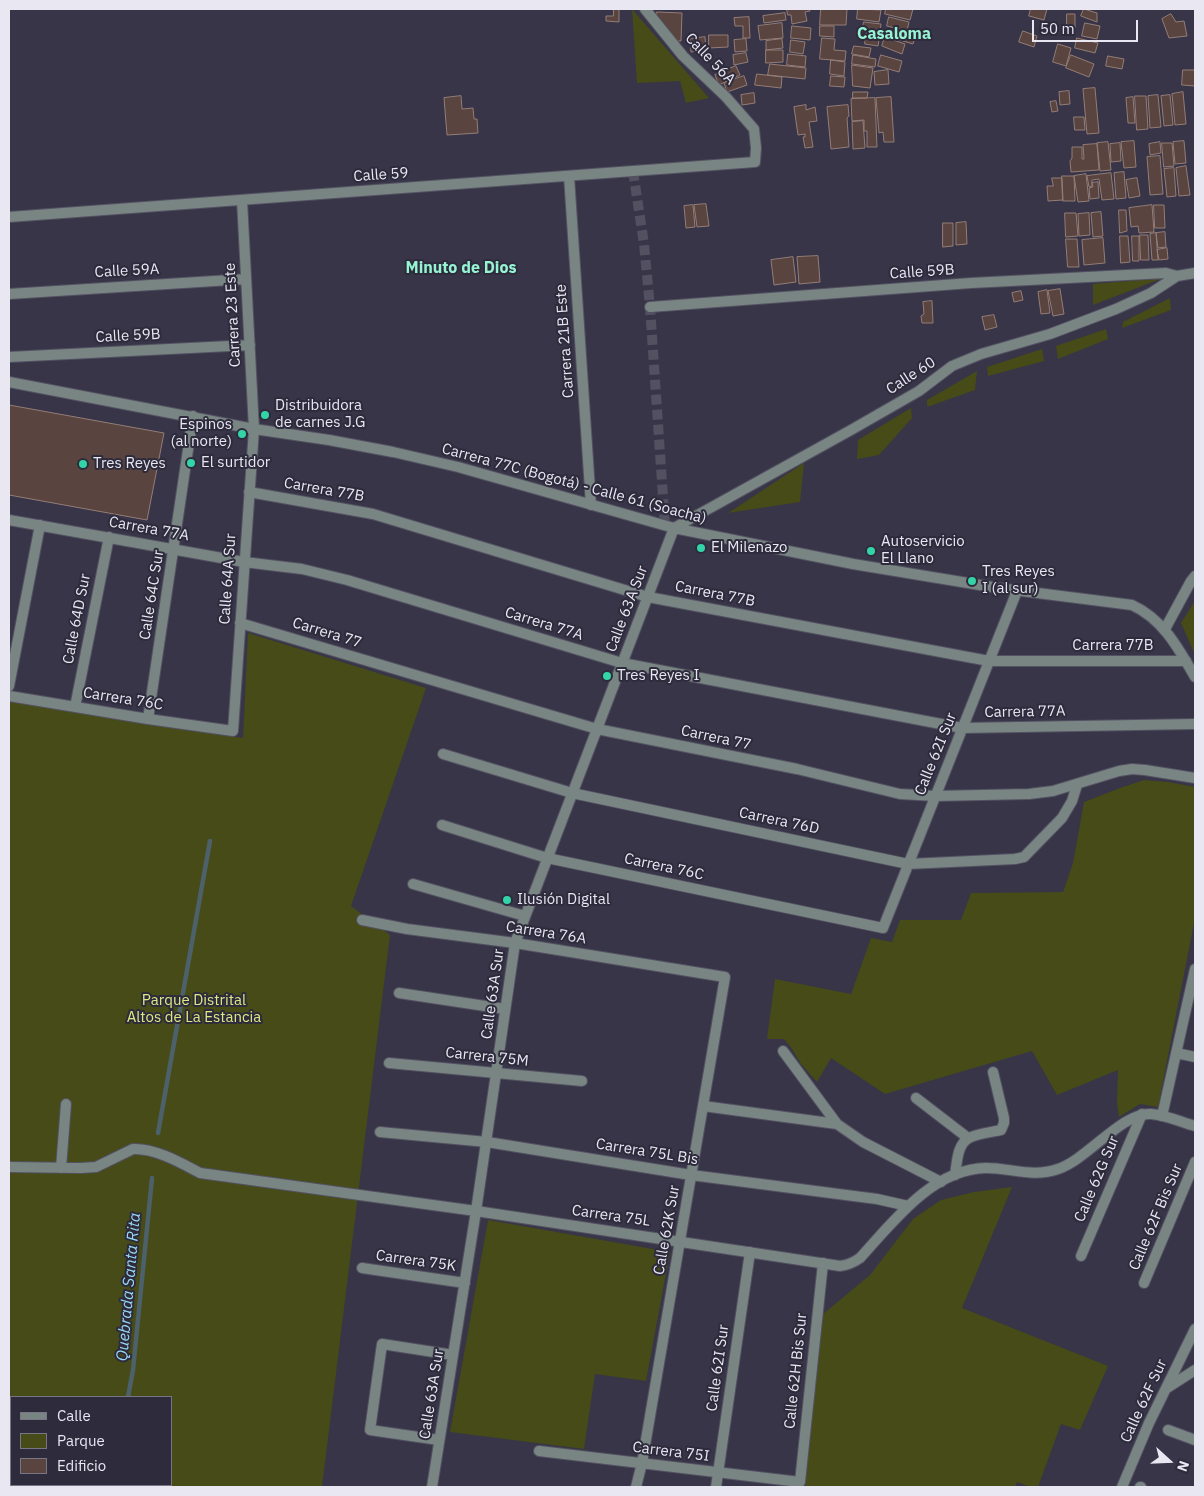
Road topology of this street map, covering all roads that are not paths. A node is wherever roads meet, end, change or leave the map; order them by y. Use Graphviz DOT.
graph roads {
  1 [pos="645,9"];
  2 [pos="755,162"];
  3 [pos="569,176"];
  4 [pos="242,200"];
  5 [pos="9,217"];
  6 [pos="1195,273"];
  7 [pos="1177,276"];
  8 [pos="246,279"];
  9 [pos="9,294"];
  10 [pos="650,307"];
  11 [pos="250,345"];
  12 [pos="9,357"];
  13 [pos="9,382"];
  14 [pos="194,416"];
  15 [pos="254,429"];
  16 [pos="249,492"];
  17 [pos="591,505"];
  18 [pos="9,520"];
  19 [pos="40,525"];
  20 [pos="674,528"];
  21 [pos="109,537"];
  22 [pos="174,549"];
  23 [pos="244,562"];
  24 [pos="1193,579"];
  25 [pos="1017,591"];
  26 [pos="648,597"];
  27 [pos="240,623"];
  28 [pos="1165,629"];
  29 [pos="989,660"];
  30 [pos="1186,661"];
  31 [pos="622,663"];
  32 [pos="1195,677"];
  33 [pos="9,686"];
  34 [pos="9,696"];
  35 [pos="74,707"];
  36 [pos="148,719"];
  37 [pos="1195,724"];
  38 [pos="962,728"];
  39 [pos="597,729"];
  40 [pos="233,731"];
  41 [pos="444,754"];
  42 [pos="1195,778"];
  43 [pos="1077,784"];
  44 [pos="572,793"];
  45 [pos="935,796"];
  46 [pos="442,824"];
  47 [pos="547,858"];
  48 [pos="908,864"];
  49 [pos="413,884"];
  50 [pos="525,916"];
  51 [pos="362,920"];
  52 [pos="883,928"];
  53 [pos="515,943"];
  54 [pos="1195,968"];
  55 [pos="725,977"];
  56 [pos="1194,984"];
  57 [pos="399,993"];
  58 [pos="505,1009"];
  59 [pos="783,1051"];
  60 [pos="1176,1053"];
  61 [pos="1195,1056"];
  62 [pos="389,1063"];
  63 [pos="992,1072"];
  64 [pos="496,1074"];
  65 [pos="582,1081"];
  66 [pos="916,1098"];
  67 [pos="66,1104"];
  68 [pos="703,1106"];
  69 [pos="1142,1114"];
  70 [pos="1162,1116"];
  71 [pos="837,1124"];
  72 [pos="1195,1126"];
  73 [pos="380,1132"];
  74 [pos="968,1138"];
  75 [pos="487,1142"];
  76 [pos="1195,1162"];
  77 [pos="9,1168"];
  78 [pos="61,1168"];
  79 [pos="691,1174"];
  80 [pos="955,1175"];
  81 [pos="941,1182"];
  82 [pos="908,1206"];
  83 [pos="476,1211"];
  84 [pos="680,1242"];
  85 [pos="750,1252"];
  86 [pos="1081,1256"];
  87 [pos="823,1263"];
  88 [pos="362,1268"];
  89 [pos="465,1283"];
  90 [pos="1144,1283"];
  91 [pos="1195,1329"];
  92 [pos="453,1355"];
  93 [pos="1195,1370"];
  94 [pos="1166,1388"];
  95 [pos="1168,1430"];
  96 [pos="439,1440"];
  97 [pos="1195,1440"];
  98 [pos="538,1452"];
  99 [pos="642,1464"];
  100 [pos="718,1472"];
  101 [pos="800,1482"];
  102 [pos="432,1487"];
  103 [pos="636,1487"];
  104 [pos="716,1487"];
  105 [pos="1122,1487"];
  1 -- 2 [label="street, Calle 56A"];
  2 -- 3 [label="street, Calle 59"];
  3 -- 4 [label="street, Calle 59"];
  3 -- 17 [label="street, Carrera 21B Este"];
  4 -- 5 [label="street, Calle 59"];
  4 -- 8 [label="street, Carrera 23 Este"];
  6 -- 7 [label="street, Calle 59B"];
  7 -- 10 [label="street, Calle 59B"];
  7 -- 20 [label="street, Calle 60"];
  8 -- 9 [label="street, Calle 59A"];
  8 -- 11 [label="street, Carrera 23 Este"];
  11 -- 12 [label="street, Calle 59B"];
  11 -- 15 [label="street, Carrera 23 Este"];
  13 -- 14 [label="street, Carrera 77C (Bogotá) - Calle 61 (Soacha)"];
  14 -- 15 [label="street, Carrera 77C (Bogotá) - Calle 61 (Soacha)"];
  14 -- 22 [label="street, Calle 64C Sur"];
  15 -- 16 [label="street, Calle 64A Sur"];
  15 -- 17 [label="street, Carrera 77C (Bogotá) - Calle 61 (Soacha)"];
  16 -- 23 [label="street, Calle 64A Sur"];
  16 -- 26 [label="street, Carrera 77B"];
  17 -- 20 [label="street, Carrera 77C (Bogotá) - Calle 61 (Soacha)"];
  18 -- 19 [label="street, Carrera 77A"];
  19 -- 21 [label="street, Carrera 77A"];
  19 -- 33 [label="street"];
  20 -- 25 [label="street, Carrera 77C (Bogotá) - Calle 61 (Soacha)"];
  20 -- 26 [label="street, Calle 63A Sur"];
  21 -- 22 [label="street, Carrera 77A"];
  21 -- 35 [label="street, Calle 64D Sur"];
  22 -- 23 [label="street, Carrera 77A"];
  22 -- 36 [label="street, Calle 64C Sur"];
  23 -- 27 [label="street, Calle 64A Sur"];
  23 -- 31 [label="street, Carrera 77A"];
  24 -- 28 [label="street"];
  25 -- 28 [label="street, Carrera 77C (Bogotá) - Calle 61 (Soacha)"];
  25 -- 29 [label="street, Calle 62I Sur"];
  26 -- 29 [label="street, Carrera 77B"];
  26 -- 31 [label="street, Calle 63A Sur"];
  27 -- 39 [label="street, Carrera 77"];
  27 -- 40 [label="street, Calle 64A Sur"];
  28 -- 30 [label="street"];
  29 -- 30 [label="street, Carrera 77B"];
  29 -- 38 [label="street, Calle 62I Sur"];
  30 -- 32 [label="street"];
  31 -- 38 [label="street, Carrera 77A"];
  31 -- 39 [label="street, Calle 63A Sur"];
  34 -- 35 [label="street, Carrera 76C"];
  35 -- 36 [label="street, Carrera 76C"];
  36 -- 40 [label="street, Carrera 76C"];
  37 -- 38 [label="street, Carrera 77A"];
  38 -- 45 [label="street, Calle 62I Sur"];
  39 -- 44 [label="street, Calle 63A Sur"];
  39 -- 45 [label="street, Carrera 77"];
  41 -- 44 [label="street, Carrera 76D"];
  42 -- 43 [label="street, Carrera 77"];
  43 -- 45 [label="street, Carrera 77"];
  43 -- 48 [label="street, Carrera 76D"];
  44 -- 47 [label="street, Calle 63A Sur"];
  44 -- 48 [label="street, Carrera 76D"];
  45 -- 48 [label="street, Calle 62I Sur"];
  46 -- 47 [label="street, Carrera 76C"];
  47 -- 50 [label="street, Calle 63A Sur"];
  47 -- 52 [label="street, Carrera 76C"];
  48 -- 52 [label="street, Calle 62I Sur"];
  49 -- 50 [label="street"];
  50 -- 53 [label="street, Calle 63A Sur"];
  51 -- 53 [label="street, Carrera 76A"];
  53 -- 55 [label="street, Carrera 76A"];
  53 -- 58 [label="street, Calle 63A Sur"];
  54 -- 56 [label="street"];
  55 -- 68 [label="street, Calle 62K Sur"];
  56 -- 60 [label="street"];
  57 -- 58 [label="street"];
  58 -- 64 [label="street, Calle 63A Sur"];
  59 -- 71 [label="street"];
  60 -- 61 [label="street"];
  60 -- 70 [label="street"];
  62 -- 64 [label="street, Carrera 75M"];
  63 -- 74 [label="street"];
  64 -- 65 [label="street, Carrera 75M"];
  64 -- 75 [label="street, Calle 63A Sur"];
  66 -- 74 [label="street"];
  67 -- 78 [label="street"];
  68 -- 71 [label="street"];
  68 -- 79 [label="street, Calle 62K Sur"];
  69 -- 70 [label="street"];
  69 -- 80 [label="street"];
  69 -- 86 [label="street, Calle 62G Sur"];
  70 -- 72 [label="street"];
  71 -- 81 [label="street"];
  73 -- 75 [label="street, Carrera 75L Bis"];
  74 -- 80 [label="street"];
  75 -- 79 [label="street, Carrera 75L Bis"];
  75 -- 83 [label="street, Calle 63A Sur"];
  76 -- 90 [label="street, Calle 62F Bis Sur"];
  77 -- 78 [label="street, Carrera 75L"];
  78 -- 83 [label="street, Carrera 75L"];
  79 -- 82 [label="street, Carrera 75L Bis"];
  79 -- 84 [label="street, Calle 62K Sur"];
  80 -- 81 [label="street"];
  81 -- 82 [label="street"];
  82 -- 87 [label="street, Carrera 75L"];
  83 -- 84 [label="street, Carrera 75L"];
  83 -- 89 [label="street, Calle 63A Sur"];
  84 -- 85 [label="street, Carrera 75L"];
  84 -- 99 [label="street, Calle 62K Sur"];
  85 -- 87 [label="street, Carrera 75L"];
  85 -- 100 [label="street, Calle 62I Sur"];
  87 -- 101 [label="street, Calle 62H Bis Sur"];
  88 -- 89 [label="street, Carrera 75K"];
  89 -- 92 [label="street, Calle 63A Sur"];
  91 -- 94 [label="street, Calle 62F Sur"];
  92 -- 96 [label="street, Calle 63A Sur"];
  92 -- 96 [label="street"];
  93 -- 94 [label="street"];
  94 -- 105 [label="street, Calle 62F Sur"];
  95 -- 97 [label="street"];
  96 -- 102 [label="street, Calle 63A Sur"];
  98 -- 99 [label="street, Carrera 75I"];
  99 -- 100 [label="street, Carrera 75I"];
  99 -- 103 [label="street, Calle 62K Sur"];
  100 -- 101 [label="street, Carrera 75I"];
  100 -- 104 [label="street, Calle 62I Sur"];
}
